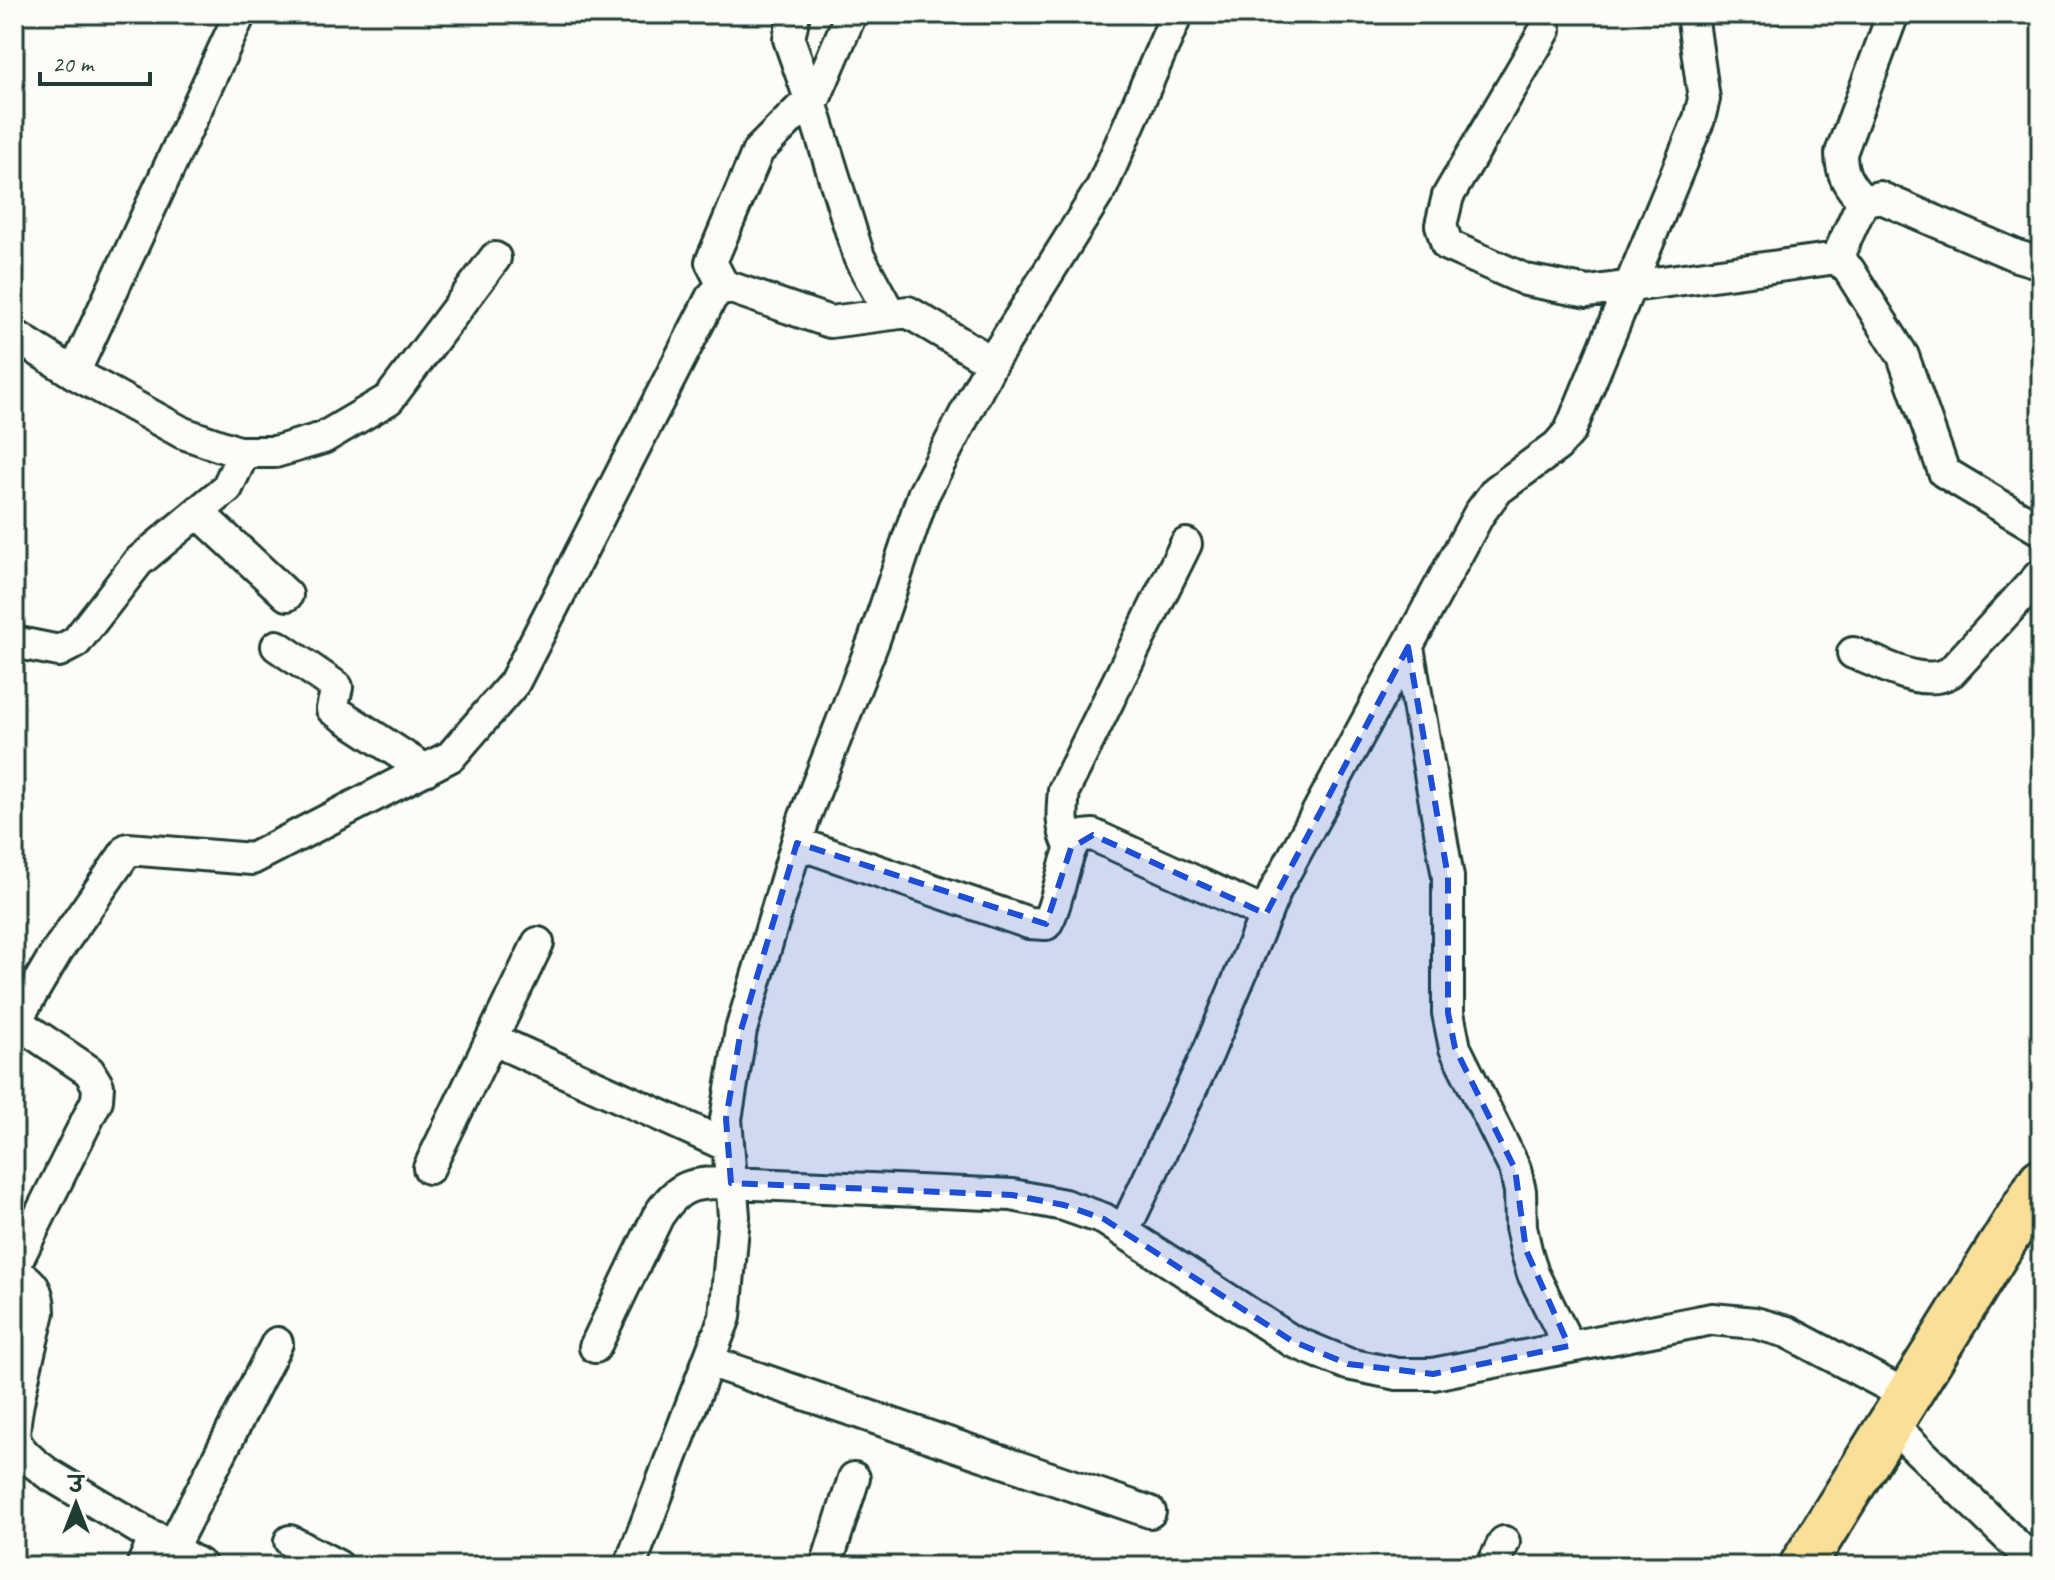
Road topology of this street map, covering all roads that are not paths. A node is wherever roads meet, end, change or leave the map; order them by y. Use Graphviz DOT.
graph roads {
  1 [pos="240,14"];
  2 [pos="794,14"];
  3 [pos="851,14"];
  4 [pos="1177,14"];
  5 [pos="1692,14"];
  6 [pos="1893,14"];
  7 [pos="1545,30"];
  8 [pos="811,102"];
  9 [pos="1863,201"];
  10 [pos="495,258"];
  11 [pos="1837,258"];
  12 [pos="2041,263"];
  13 [pos="723,285"];
  14 [pos="1628,288"];
  15 [pos="890,314"];
  16 [pos="14,335"];
  17 [pos="992,362"];
  18 [pos="74,373"];
  19 [pos="244,452"];
  20 [pos="199,513"];
  21 [pos="2041,530"];
  22 [pos="1186,544"];
  23 [pos="2041,574"];
  24 [pos="287,595"];
  25 [pos="14,642"];
  26 [pos="277,646"];
  27 [pos="1408,647"];
  28 [pos="1853,653"];
  29 [pos="425,770"];
  30 [pos="797,843"];
  31 [pos="1071,848"];
  32 [pos="1266,914"];
  33 [pos="538,943"];
  34 [pos="25,982"];
  35 [pos="15,1022"];
  36 [pos="492,1039"];
  37 [pos="728,1146"];
  38 [pos="429,1168"];
  39 [pos="2041,1182"];
  40 [pos="731,1183"];
  41 [pos="1124,1231"];
  42 [pos="14,1270"];
  43 [pos="277,1343"];
  44 [pos="1569,1346"];
  45 [pos="595,1347"];
  46 [pos="708,1361"];
  47 [pos="1899,1410"];
  48 [pos="15,1442"];
  49 [pos="854,1478"];
  50 [pos="1150,1512"];
  51 [pos="290,1541"];
  52 [pos="164,1542"];
  53 [pos="142,1566"];
  54 [pos="201,1566"];
  55 [pos="338,1566"];
  56 [pos="630,1566"];
  57 [pos="826,1566"];
  58 [pos="1802,1566"];
  59 [pos="2038,1566"];
  1 -- 18 [label="street"];
  2 -- 8 [label="street"];
  3 -- 8 [label="street"];
  4 -- 17 [label="street"];
  5 -- 14 [label="street"];
  6 -- 9 [label="street"];
  7 -- 14 [label="street"];
  8 -- 13 [label="street"];
  8 -- 15 [label="street"];
  9 -- 11 [label="street"];
  9 -- 12 [label="street"];
  10 -- 19 [label="street"];
  11 -- 14 [label="street"];
  11 -- 21 [label="street"];
  13 -- 15 [label="street"];
  13 -- 29 [label="street"];
  14 -- 27 [label="street"];
  15 -- 17 [label="street"];
  16 -- 18 [label="street"];
  17 -- 30 [label="street"];
  18 -- 19 [label="street"];
  19 -- 20 [label="street"];
  20 -- 24 [label="street"];
  20 -- 25 [label="street"];
  22 -- 31 [label="street"];
  23 -- 28 [label="street"];
  26 -- 29 [label="street"];
  27 -- 32 [label="street"];
  27 -- 44 [label="street"];
  29 -- 34 [label="street"];
  30 -- 31 [label="street"];
  30 -- 37 [label="street"];
  31 -- 32 [label="street"];
  32 -- 41 [label="street"];
  33 -- 36 [label="street"];
  34 -- 35 [label="street"];
  35 -- 42 [label="street"];
  36 -- 37 [label="street"];
  36 -- 38 [label="street"];
  37 -- 40 [label="street"];
  39 -- 47 [label="main road"];
  40 -- 41 [label="street"];
  40 -- 45 [label="street"];
  40 -- 46 [label="street"];
  41 -- 44 [label="street"];
  42 -- 48 [label="street"];
  43 -- 52 [label="street"];
  44 -- 47 [label="street"];
  46 -- 50 [label="street"];
  46 -- 56 [label="street"];
  47 -- 58 [label="main road"];
  47 -- 59 [label="street"];
  48 -- 52 [label="street"];
  49 -- 57 [label="street"];
  51 -- 55 [label="street"];
  52 -- 53 [label="street"];
  52 -- 54 [label="street"];
}
